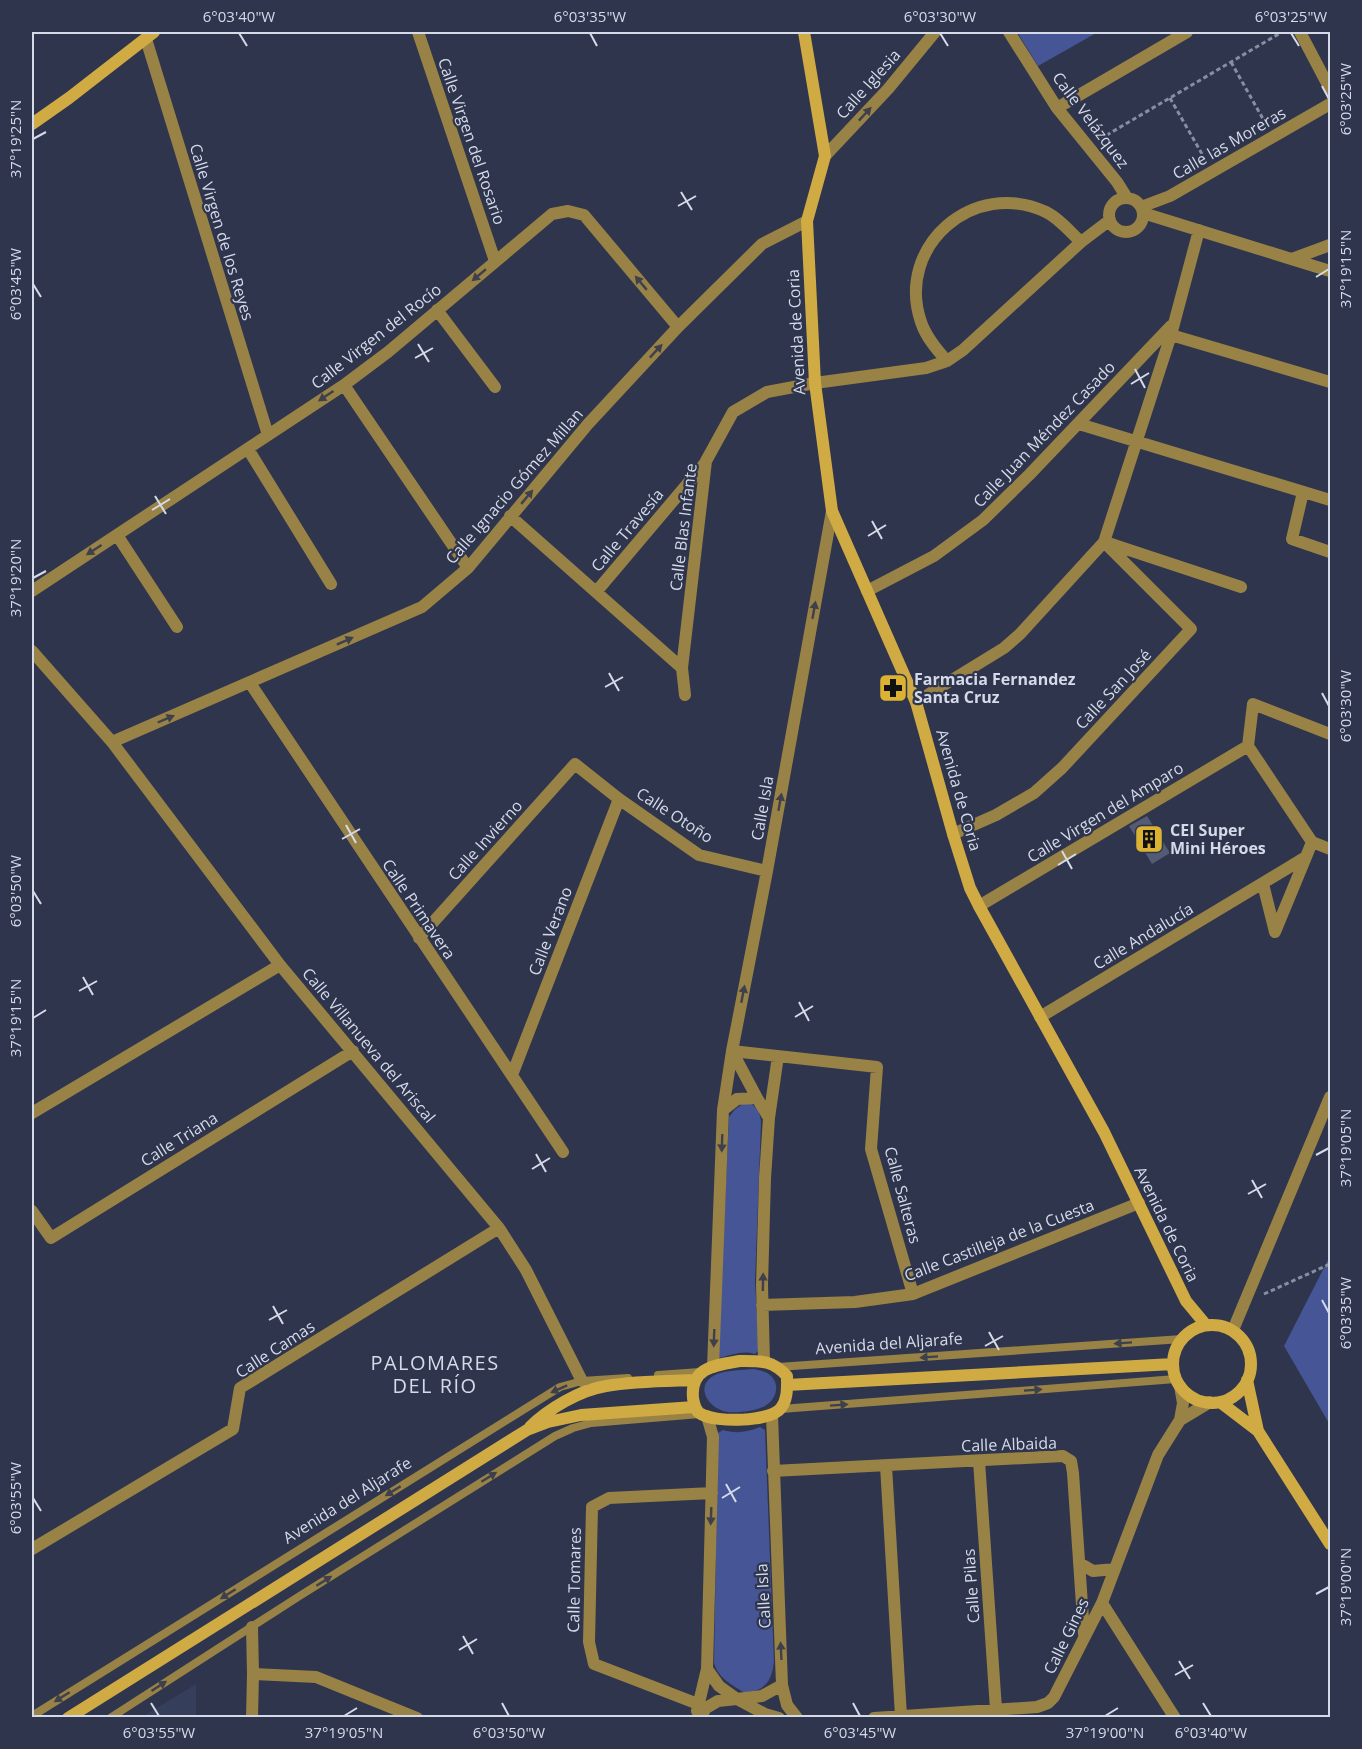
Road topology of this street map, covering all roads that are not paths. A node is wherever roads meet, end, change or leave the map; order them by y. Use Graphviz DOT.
graph roads {
  1 [pos="418,32"];
  2 [pos="804,32"];
  3 [pos="935,32"];
  4 [pos="1009,32"];
  5 [pos="1187,32"];
  6 [pos="1300,32"];
  7 [pos="150,35"];
  8 [pos="1330,89"];
  9 [pos="1330,104"];
  10 [pos="1057,108"];
  11 [pos="32,124"];
  12 [pos="825,156"];
  13 [pos="1127,198"];
  14 [pos="1142,210"];
  15 [pos="1110,220"];
  16 [pos="807,221"];
  17 [pos="1199,230"];
  18 [pos="1081,242"];
  19 [pos="1330,245"];
  20 [pos="1292,260"];
  21 [pos="495,261"];
  22 [pos="1330,272"];
  23 [pos="437,310"];
  24 [pos="678,327"];
  25 [pos="1172,329"];
  26 [pos="947,361"];
  27 [pos="1330,382"];
  28 [pos="815,383"];
  29 [pos="344,385"];
  30 [pos="495,387"];
  31 [pos="1079,424"];
  32 [pos="268,435"];
  33 [pos="1136,441"];
  34 [pos="248,448"];
  35 [pos="706,461"];
  36 [pos="1303,492"];
  37 [pos="1330,500"];
  38 [pos="832,511"];
  39 [pos="510,516"];
  40 [pos="117,535"];
  41 [pos="1104,542"];
  42 [pos="1330,552"];
  43 [pos="468,568"];
  44 [pos="331,584"];
  45 [pos="1241,587"];
  46 [pos="32,591"];
  47 [pos="867,591"];
  48 [pos="596,592"];
  49 [pos="177,627"];
  50 [pos="32,651"];
  51 [pos="682,668"];
  52 [pos="250,683"];
  53 [pos="685,695"];
  54 [pos="916,702"];
  55 [pos="1330,734"];
  56 [pos="112,742"];
  57 [pos="1248,746"];
  58 [pos="575,764"];
  59 [pos="619,799"];
  60 [pos="953,834"];
  61 [pos="1312,842"];
  62 [pos="1330,849"];
  63 [pos="1306,857"];
  64 [pos="767,871"];
  65 [pos="1263,884"];
  66 [pos="978,906"];
  67 [pos="419,938"];
  68 [pos="280,964"];
  69 [pos="1040,1017"];
  70 [pos="353,1051"];
  71 [pos="732,1052"];
  72 [pos="778,1056"];
  73 [pos="512,1075"];
  74 [pos="1330,1096"];
  75 [pos="757,1098"];
  76 [pos="723,1110"];
  77 [pos="32,1113"];
  78 [pos="769,1119"];
  79 [pos="563,1152"];
  80 [pos="1139,1203"];
  81 [pos="32,1211"];
  82 [pos="499,1228"];
  83 [pos="913,1294"];
  84 [pos="762,1305"];
  85 [pos="1206,1325"];
  86 [pos="1233,1330"];
  87 [pos="1182,1339"];
  88 [pos="764,1361"];
  89 [pos="1173,1364"];
  90 [pos="713,1367"];
  91 [pos="778,1367"];
  92 [pos="697,1376"];
  93 [pos="1247,1380"];
  94 [pos="582,1381"];
  95 [pos="1178,1383"];
  96 [pos="787,1386"];
  97 [pos="1215,1402"];
  98 [pos="700,1412"];
  99 [pos="776,1412"];
  100 [pos="1180,1420"];
  101 [pos="527,1430"];
  102 [pos="1258,1431"];
  103 [pos="979,1461"];
  104 [pos="886,1466"];
  105 [pos="773,1471"];
  106 [pos="712,1493"];
  107 [pos="1330,1544"];
  108 [pos="32,1549"];
  109 [pos="1079,1563"];
  110 [pos="1115,1569"];
  111 [pos="1102,1603"];
  112 [pos="252,1627"];
  113 [pos="1084,1636"];
  114 [pos="707,1668"];
  115 [pos="253,1674"];
  116 [pos="782,1685"];
  117 [pos="736,1699"];
  118 [pos="698,1704"];
  119 [pos="996,1709"];
  120 [pos="32,1716"];
  121 [pos="901,1716"];
  122 [pos="68,1718"];
  123 [pos="110,1718"];
  124 [pos="252,1718"];
  125 [pos="417,1718"];
  126 [pos="698,1718"];
  127 [pos="779,1718"];
  128 [pos="797,1718"];
  129 [pos="874,1718"];
  130 [pos="1175,1718"];
  1 -- 21 [label="street, Calle Virgen del Rosario"];
  2 -- 12 [label="main road"];
  12 -- 3 [label="street, Calle Iglesia, one-way"];
  4 -- 10 [label="street, Calle Velázquez"];
  5 -- 10 [label="street"];
  6 -- 8 [label="street"];
  7 -- 11 [label="main road"];
  7 -- 32 [label="street, Calle Virgen de los Reyes"];
  9 -- 14 [label="street, Calle las Moreras"];
  10 -- 13 [label="street, Calle Velázquez"];
  12 -- 16 [label="main road, Avenida de Coria"];
  13 -- 14 [label="street"];
  13 -- 15 [label="street"];
  14 -- 15 [label="street"];
  14 -- 17 [label="street"];
  15 -- 18 [label="street"];
  16 -- 24 [label="street, Calle Ignacio Gómez Millan"];
  16 -- 28 [label="main road, Avenida de Coria"];
  17 -- 20 [label="street"];
  17 -- 25 [label="street"];
  18 -- 26 [label="street"];
  18 -- 26 [label="street"];
  19 -- 20 [label="street"];
  20 -- 22 [label="street"];
  21 -- 23 [label="street, Calle Virgen del Rocío, one-way"];
  24 -- 21 [label="street, Calle Virgen del Rocío, one-way"];
  23 -- 29 [label="street, Calle Virgen del Rocío"];
  23 -- 30 [label="street"];
  39 -- 24 [label="street, Calle Ignacio Gómez Millan, one-way"];
  25 -- 27 [label="street"];
  25 -- 31 [label="street, Calle Juan Méndez Casado"];
  25 -- 33 [label="street"];
  26 -- 28 [label="street, Calle Blas Infante"];
  28 -- 35 [label="street, Calle Blas Infante"];
  28 -- 38 [label="main road, Avenida de Coria"];
  29 -- 32 [label="street, Calle Virgen del Rocío, one-way"];
  29 -- 43 [label="street"];
  31 -- 33 [label="street"];
  31 -- 47 [label="street, Calle Juan Méndez Casado"];
  32 -- 34 [label="street, Calle Virgen del Rocío"];
  33 -- 36 [label="street"];
  33 -- 41 [label="street"];
  34 -- 40 [label="street, Calle Virgen del Rocío"];
  34 -- 44 [label="street"];
  35 -- 48 [label="street, Calle Travesía"];
  35 -- 51 [label="street, Calle Blas Infante"];
  36 -- 37 [label="street"];
  36 -- 42 [label="street"];
  38 -- 47 [label="main road, Avenida de Coria"];
  64 -- 38 [label="street, Calle Isla, one-way"];
  39 -- 43 [label="street, Calle Ignacio Gómez Millan"];
  39 -- 48 [label="street"];
  40 -- 46 [label="street, Calle Virgen del Rocío, one-way"];
  40 -- 49 [label="street"];
  41 -- 45 [label="street"];
  41 -- 54 [label="street"];
  41 -- 60 [label="street, Calle San José"];
  52 -- 43 [label="street, Calle Ignacio Gómez Millan, one-way"];
  47 -- 54 [label="main road, Avenida de Coria"];
  48 -- 51 [label="street"];
  50 -- 56 [label="street"];
  51 -- 53 [label="street, Calle Blas Infante"];
  56 -- 52 [label="street, Calle Ignacio Gómez Millan, one-way"];
  52 -- 67 [label="street, Calle Primavera"];
  54 -- 60 [label="main road, Avenida de Coria"];
  55 -- 57 [label="street"];
  56 -- 68 [label="street, Calle Villanueva del Ariscal"];
  57 -- 61 [label="street"];
  57 -- 66 [label="street, Calle Virgen del Amparo"];
  58 -- 59 [label="street, Calle Otoño"];
  58 -- 67 [label="street, Calle Invierno"];
  59 -- 64 [label="street, Calle Otoño"];
  59 -- 73 [label="street, Calle Verano"];
  60 -- 66 [label="main road, Avenida de Coria"];
  61 -- 62 [label="street"];
  61 -- 63 [label="street"];
  63 -- 65 [label="street, Calle Andalucía"];
  63 -- 65 [label="street"];
  71 -- 64 [label="street, Calle Isla, one-way"];
  65 -- 69 [label="street, Calle Andalucía"];
  66 -- 69 [label="main road, Avenida de Coria"];
  67 -- 73 [label="street, Calle Primavera"];
  68 -- 70 [label="street, Calle Villanueva del Ariscal"];
  68 -- 77 [label="street"];
  69 -- 80 [label="main road, Avenida de Coria"];
  70 -- 81 [label="street, Calle Triana"];
  70 -- 82 [label="street, Calle Villanueva del Ariscal"];
  71 -- 72 [label="street, Calle Salteras"];
  71 -- 75 [label="street"];
  71 -- 76 [label="street, Calle Isla"];
  72 -- 78 [label="street"];
  72 -- 83 [label="street, Calle Salteras"];
  73 -- 79 [label="street, Calle Primavera"];
  74 -- 86 [label="street"];
  75 -- 76 [label="street"];
  75 -- 78 [label="street"];
  76 -- 90 [label="street, Calle Isla, one-way"];
  84 -- 78 [label="street, one-way"];
  80 -- 83 [label="street, Calle Castilleja de la Cuesta"];
  80 -- 85 [label="main road, Avenida de Coria"];
  82 -- 94 [label="street, Calle Villanueva del Ariscal"];
  82 -- 108 [label="street, Calle Camas"];
  83 -- 84 [label="street, Calle Castilleja de la Cuesta"];
  84 -- 88 [label="street"];
  85 -- 86 [label="main road"];
  85 -- 87 [label="main road"];
  86 -- 93 [label="main road"];
  87 -- 89 [label="main road"];
  87 -- 91 [label="lane, Avenida del Aljarafe, one-way"];
  88 -- 90 [label="main road, Avenida del Aljarafe"];
  88 -- 91 [label="main road, Avenida del Aljarafe"];
  89 -- 95 [label="main road"];
  89 -- 96 [label="main road"];
  90 -- 92 [label="main road, Avenida del Aljarafe"];
  91 -- 96 [label="main road"];
  92 -- 94 [label="lane, Avenida del Aljarafe"];
  92 -- 98 [label="main road"];
  92 -- 101 [label="main road, Avenida del Aljarafe"];
  93 -- 97 [label="main road"];
  93 -- 102 [label="main road"];
  94 -- 120 [label="lane, Avenida del Aljarafe, one-way"];
  95 -- 97 [label="main road"];
  99 -- 95 [label="lane, Avenida del Aljarafe, one-way"];
  95 -- 100 [label="street"];
  96 -- 99 [label="main road"];
  97 -- 100 [label="street"];
  97 -- 102 [label="main road"];
  98 -- 99 [label="main road, Avenida del Aljarafe"];
  98 -- 101 [label="main road, Avenida del Aljarafe"];
  98 -- 106 [label="street"];
  112 -- 98 [label="lane, Avenida del Aljarafe, one-way"];
  99 -- 105 [label="street, Calle Isla"];
  100 -- 110 [label="street, Calle Gines"];
  101 -- 122 [label="main road, Avenida del Aljarafe"];
  102 -- 107 [label="main road"];
  103 -- 104 [label="street, Calle Albaida"];
  103 -- 109 [label="street, Calle Albaida"];
  103 -- 119 [label="street, Calle Pilas"];
  104 -- 105 [label="street, Calle Albaida"];
  104 -- 121 [label="street"];
  116 -- 105 [label="street, Calle Isla, one-way"];
  106 -- 114 [label="street, one-way"];
  106 -- 118 [label="street, Calle Tomares"];
  109 -- 110 [label="street"];
  109 -- 113 [label="street, Calle Albaida"];
  110 -- 111 [label="street, Calle Gines"];
  111 -- 113 [label="street, Calle Gines"];
  111 -- 130 [label="street"];
  112 -- 115 [label="street"];
  123 -- 112 [label="lane, Avenida del Aljarafe, one-way"];
  113 -- 119 [label="street, Calle Gines"];
  114 -- 117 [label="street"];
  114 -- 118 [label="street"];
  115 -- 124 [label="street"];
  115 -- 125 [label="street"];
  116 -- 117 [label="street"];
  116 -- 128 [label="street"];
  117 -- 126 [label="street"];
  117 -- 127 [label="street"];
  118 -- 126 [label="street"];
  119 -- 121 [label="street, Calle Gines"];
  121 -- 129 [label="street, Calle Gines"];
}
